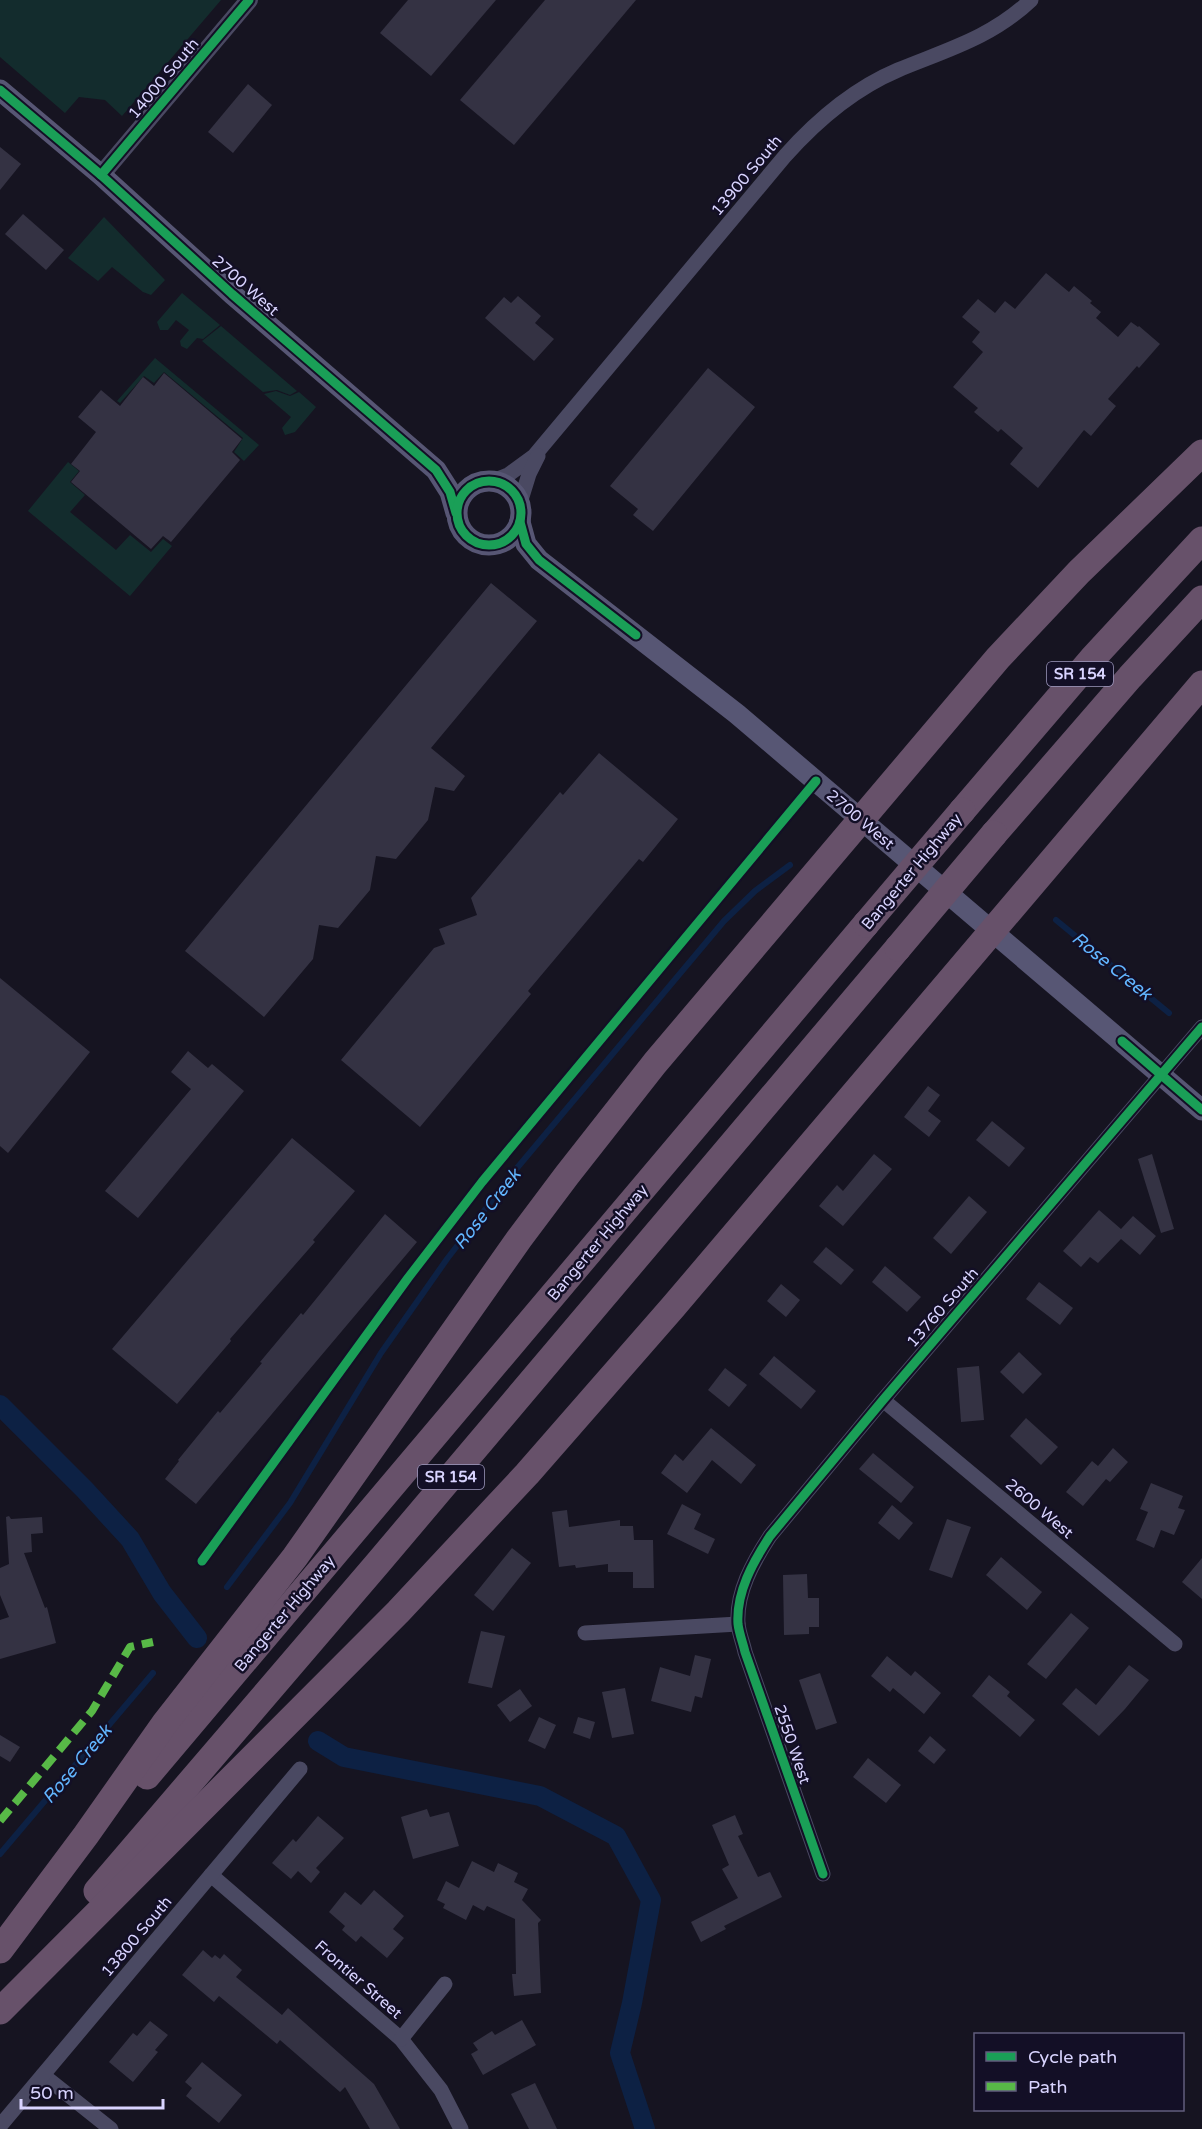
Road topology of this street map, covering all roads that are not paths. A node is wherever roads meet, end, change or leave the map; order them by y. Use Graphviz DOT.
graph roads {
  1 [pos="249,0"];
  2 [pos="1031,0"];
  3 [pos="0,90"];
  4 [pos="101,175"];
  5 [pos="545,443"];
  6 [pos="1202,453"];
  7 [pos="425,460"];
  8 [pos="489,481"];
  9 [pos="520,512"];
  10 [pos="456,513"];
  11 [pos="1202,540"];
  12 [pos="493,544"];
  13 [pos="539,560"];
  14 [pos="1202,599"];
  15 [pos="1202,684"];
  16 [pos="862,819"];
  17 [pos="992,931"];
  18 [pos="1202,1027"];
  19 [pos="1160,1075"];
  20 [pos="1202,1110"];
  21 [pos="882,1400"];
  22 [pos="738,1624"];
  23 [pos="585,1633"];
  24 [pos="1175,1644"];
  25 [pos="300,1768"];
  26 [pos="823,1874"];
  27 [pos="211,1875"];
  28 [pos="0,1950"];
  29 [pos="445,1984"];
  30 [pos="0,2003"];
  31 [pos="0,2011"];
  32 [pos="401,2039"];
  33 [pos="43,2075"];
  34 [pos="0,2126"];
  35 [pos="111,2129"];
  36 [pos="461,2129"];
  1 -- 4 [label="street, 14000 South"];
  2 -- 5 [label="street, 13900 South"];
  3 -- 4 [label="main road, 2700 West"];
  4 -- 7 [label="main road, 2700 West"];
  5 -- 8 [label="street, 13900 South"];
  5 -- 9 [label="street, 13900 South"];
  6 -- 16 [label="highway"];
  7 -- 8 [label="main road, 2700 West"];
  7 -- 10 [label="main road, 2700 West"];
  8 -- 9 [label="main road"];
  8 -- 10 [label="main road"];
  9 -- 12 [label="main road"];
  9 -- 13 [label="main road, 2700 West"];
  10 -- 12 [label="main road"];
  11 -- 28 [label="highway, Bangerter Highway / SR 154, bridge"];
  12 -- 13 [label="main road, 2700 West"];
  13 -- 16 [label="main road, 2700 West"];
  14 -- 30 [label="highway, SR 154, bridge"];
  15 -- 17 [label="highway"];
  16 -- 17 [label="main road, 2700 West"];
  16 -- 28 [label="highway"];
  17 -- 19 [label="main road, 2700 West"];
  17 -- 31 [label="highway"];
  18 -- 19 [label="street, 13760 South"];
  19 -- 20 [label="main road, 2700 West"];
  19 -- 21 [label="street, 13760 South"];
  21 -- 22 [label="street, 13760 South"];
  21 -- 24 [label="street, 2600 West"];
  22 -- 23 [label="street"];
  22 -- 26 [label="street, 2550 West"];
  25 -- 27 [label="street, 13800 South"];
  27 -- 32 [label="street, Frontier Street"];
  27 -- 33 [label="street, 13800 South"];
  29 -- 32 [label="street"];
  32 -- 36 [label="street, Frontier Street"];
  33 -- 34 [label="street, 13800 South"];
  33 -- 35 [label="street"];
}
